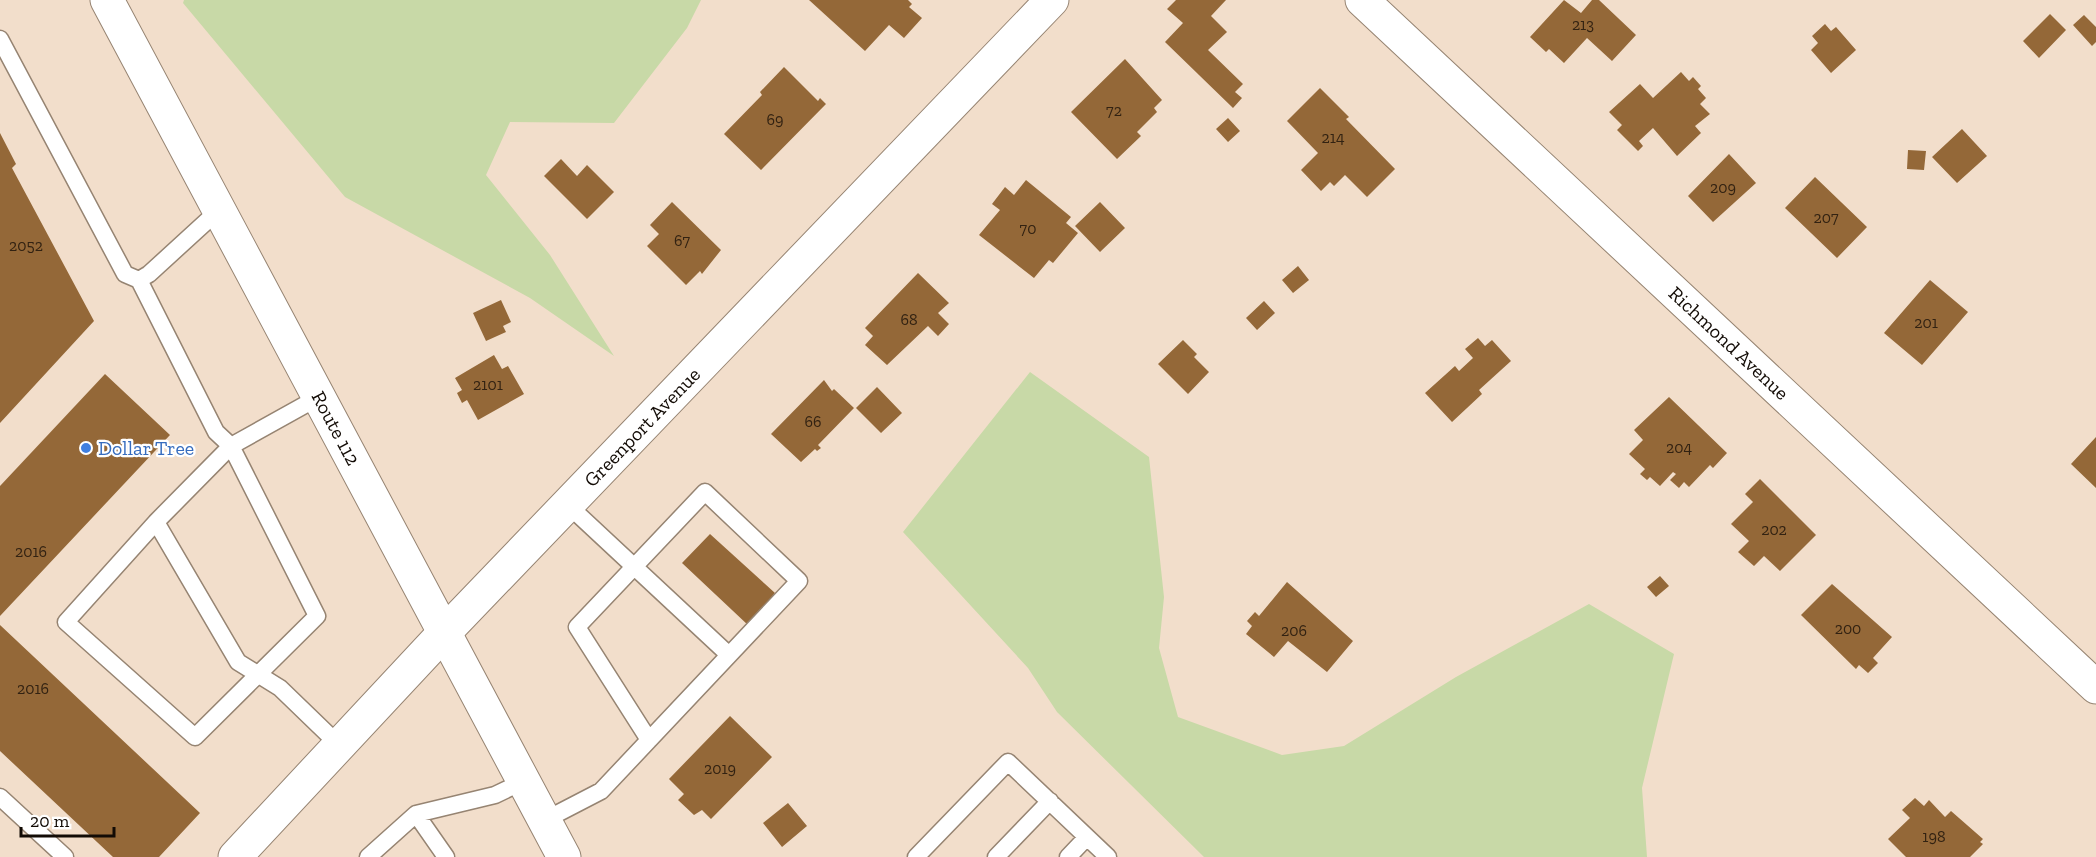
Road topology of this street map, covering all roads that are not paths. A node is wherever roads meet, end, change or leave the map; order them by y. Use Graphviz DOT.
graph roads {
  1 [pos="106,0"];
  2 [pos="1052,0"];
  3 [pos="1362,0"];
  4 [pos="0,39"];
  5 [pos="219,210"];
  6 [pos="138,280"];
  7 [pos="319,397"];
  8 [pos="231,446"];
  9 [pos="568,505"];
  10 [pos="156,522"];
  11 [pos="634,567"];
  12 [pos="444,633"];
  13 [pos="729,655"];
  14 [pos="257,674"];
  15 [pos="2096,687"];
  16 [pos="649,740"];
  17 [pos="339,745"];
  18 [pos="524,781"];
  19 [pos="0,797"];
  20 [pos="1050,801"];
  21 [pos="416,814"];
  22 [pos="545,820"];
  23 [pos="1087,837"];
  24 [pos="236,856"];
  25 [pos="65,857"];
  26 [pos="368,857"];
  27 [pos="446,857"];
  28 [pos="564,857"];
  29 [pos="916,857"];
  30 [pos="996,857"];
  31 [pos="1068,857"];
  32 [pos="1108,857"];
  1 -- 5 [label="street, Route 112"];
  2 -- 9 [label="street, Greenport Avenue"];
  3 -- 15 [label="street, Richmond Avenue"];
  4 -- 6 [label="lane"];
  5 -- 6 [label="lane"];
  5 -- 7 [label="street, Route 112"];
  6 -- 8 [label="lane"];
  7 -- 8 [label="lane"];
  7 -- 12 [label="street, Route 112"];
  8 -- 10 [label="lane"];
  8 -- 14 [label="lane"];
  9 -- 11 [label="lane"];
  9 -- 12 [label="street, Greenport Avenue"];
  10 -- 14 [label="lane"];
  10 -- 14 [label="lane"];
  11 -- 13 [label="lane"];
  11 -- 13 [label="lane"];
  11 -- 16 [label="lane"];
  12 -- 17 [label="street, Greenport Avenue"];
  12 -- 18 [label="street, Route 112"];
  13 -- 16 [label="lane"];
  14 -- 17 [label="lane"];
  16 -- 22 [label="lane"];
  17 -- 24 [label="street, Greenport Avenue"];
  18 -- 21 [label="lane"];
  18 -- 22 [label="street, Route 112"];
  19 -- 25 [label="lane"];
  20 -- 23 [label="lane"];
  20 -- 29 [label="lane"];
  20 -- 30 [label="lane"];
  21 -- 26 [label="lane"];
  21 -- 27 [label="lane"];
  22 -- 28 [label="street, Route 112"];
  23 -- 31 [label="lane"];
  23 -- 32 [label="lane"];
}
